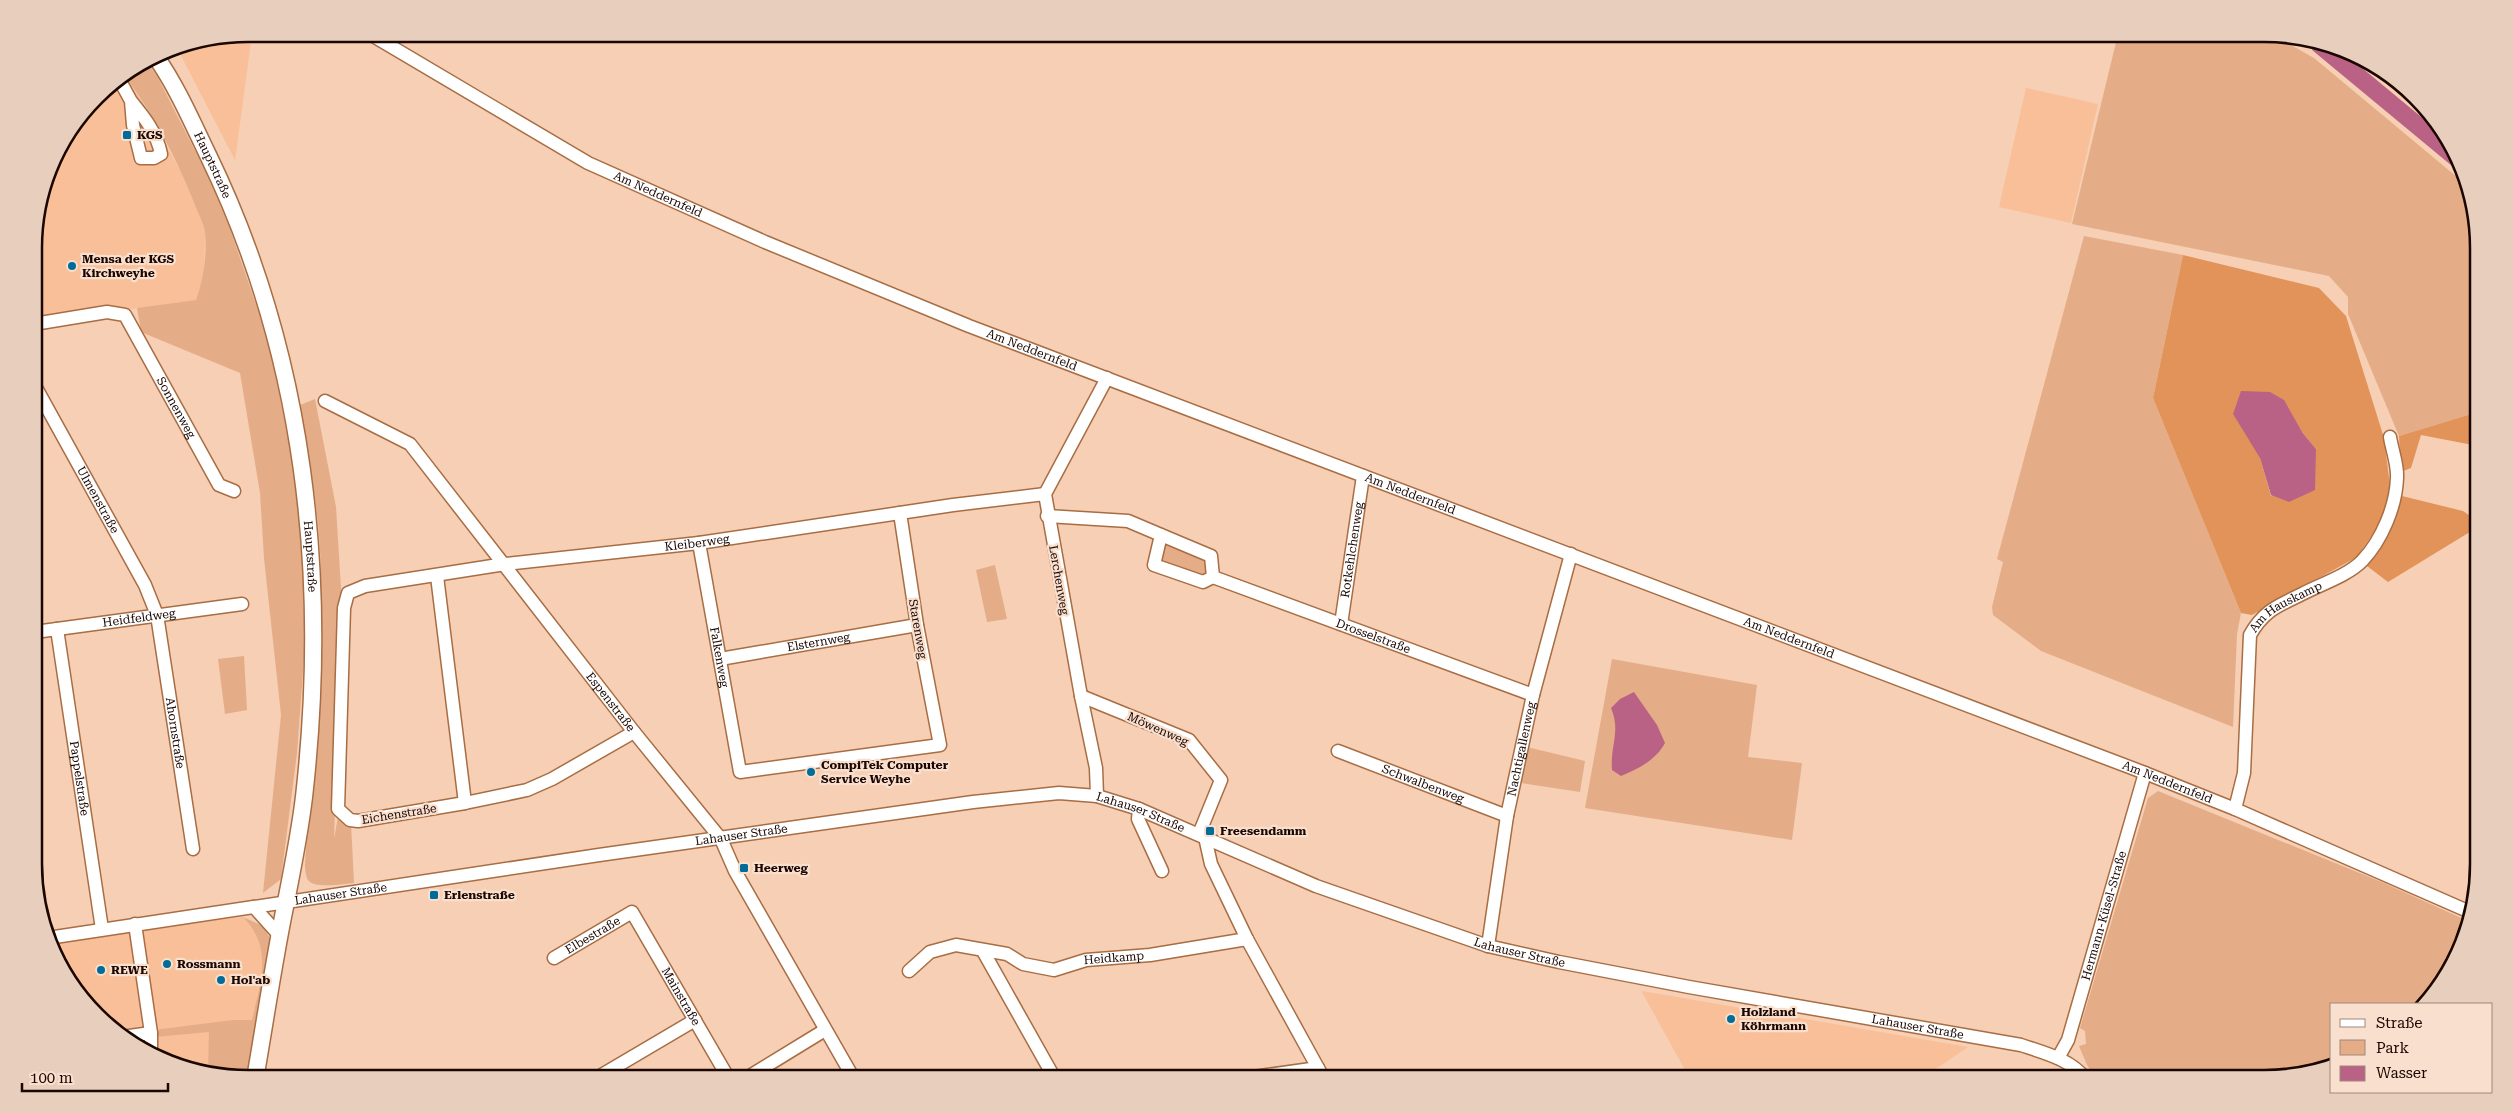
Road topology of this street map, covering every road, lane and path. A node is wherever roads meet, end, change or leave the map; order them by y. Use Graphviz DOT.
graph roads {
  1 [pos="384,42"];
  2 [pos="160,63"];
  3 [pos="123,85"];
  4 [pos="131,100"];
  5 [pos="42,323"];
  6 [pos="1107,378"];
  7 [pos="42,400"];
  8 [pos="325,401"];
  9 [pos="2390,437"];
  10 [pos="1363,476"];
  11 [pos="234,491"];
  12 [pos="1045,494"];
  13 [pos="900,513"];
  14 [pos="1047,516"];
  15 [pos="1161,535"];
  16 [pos="699,543"];
  17 [pos="1571,554"];
  18 [pos="505,564"];
  19 [pos="438,576"];
  20 [pos="1213,577"];
  21 [pos="348,593"];
  22 [pos="242,604"];
  23 [pos="157,615"];
  24 [pos="1341,624"];
  25 [pos="917,625"];
  26 [pos="57,629"];
  27 [pos="42,631"];
  28 [pos="720,659"];
  29 [pos="1532,695"];
  30 [pos="1081,696"];
  31 [pos="634,732"];
  32 [pos="1338,751"];
  33 [pos="740,772"];
  34 [pos="2146,773"];
  35 [pos="1097,796"];
  36 [pos="465,803"];
  37 [pos="1139,809"];
  38 [pos="2235,809"];
  39 [pos="1508,816"];
  40 [pos="1202,836"];
  41 [pos="721,839"];
  42 [pos="193,849"];
  43 [pos="1162,871"];
  44 [pos="286,902"];
  45 [pos="254,907"];
  46 [pos="2465,910"];
  47 [pos="632,912"];
  48 [pos="135,924"];
  49 [pos="102,929"];
  50 [pos="280,936"];
  51 [pos="55,937"];
  52 [pos="1247,939"];
  53 [pos="1488,946"];
  54 [pos="983,951"];
  55 [pos="554,958"];
  56 [pos="909,971"];
  57 [pos="695,1020"];
  58 [pos="825,1030"];
  59 [pos="151,1033"];
  60 [pos="133,1035"];
  61 [pos="151,1046"];
  62 [pos="2058,1058"];
  63 [pos="258,1070"];
  64 [pos="610,1070"];
  65 [pos="724,1070"];
  66 [pos="760,1070"];
  67 [pos="849,1070"];
  68 [pos="1050,1070"];
  69 [pos="1319,1070"];
  70 [pos="2078,1070"];
  1 -- 6 [label="street, Am Neddernfeld"];
  2 -- 44 [label="main road, Hauptstraße"];
  3 -- 4 [label="street"];
  5 -- 11 [label="street, Sonnenweg"];
  6 -- 10 [label="street, Am Neddernfeld"];
  6 -- 12 [label="street"];
  7 -- 23 [label="street, Ulmenstraße"];
  8 -- 18 [label="street, Espenstraße"];
  9 -- 38 [label="street, Am Hauskamp"];
  10 -- 17 [label="street, Am Neddernfeld"];
  10 -- 24 [label="street, Rotkehlchenweg"];
  12 -- 13 [label="street, Kleiberweg"];
  12 -- 14 [label="street, Lerchenweg"];
  13 -- 16 [label="street, Kleiberweg"];
  13 -- 25 [label="street, Starenweg"];
  14 -- 15 [label="street"];
  14 -- 30 [label="street, Lerchenweg"];
  15 -- 20 [label="street"];
  15 -- 20 [label="street, Drosselstraße"];
  16 -- 18 [label="street, Kleiberweg"];
  16 -- 28 [label="street, Falkenweg"];
  17 -- 29 [label="street, Nachtigallenweg"];
  17 -- 34 [label="street, Am Neddernfeld"];
  18 -- 19 [label="street, Kleiberweg"];
  18 -- 31 [label="street, Espenstraße"];
  19 -- 21 [label="street, Kleiberweg"];
  19 -- 36 [label="street"];
  20 -- 24 [label="street, Drosselstraße"];
  21 -- 36 [label="street, Eichenstraße"];
  22 -- 23 [label="street, Heidfeldweg"];
  23 -- 26 [label="street, Heidfeldweg"];
  23 -- 42 [label="street, Ahornstraße"];
  24 -- 29 [label="street, Drosselstraße"];
  25 -- 28 [label="street, Elsternweg"];
  25 -- 33 [label="street, Starenweg"];
  26 -- 27 [label="street, Heidfeldweg"];
  26 -- 49 [label="street, Pappelstraße"];
  28 -- 33 [label="street, Falkenweg"];
  29 -- 39 [label="street, Nachtigallenweg"];
  30 -- 35 [label="street, Lerchenweg"];
  30 -- 40 [label="street, Möwenweg"];
  31 -- 36 [label="street, Eichenstraße"];
  31 -- 41 [label="street, Espenstraße"];
  32 -- 39 [label="street, Schwalbenweg"];
  34 -- 38 [label="street, Am Neddernfeld"];
  34 -- 62 [label="street, Hermann-Küsel-Straße"];
  35 -- 37 [label="street, Lahauser Straße"];
  35 -- 41 [label="street, Lahauser Straße"];
  37 -- 40 [label="street, Lahauser Straße"];
  37 -- 43 [label="street"];
  38 -- 46 [label="street, Am Neddernfeld"];
  39 -- 53 [label="street, Nachtigallenweg"];
  40 -- 52 [label="street"];
  40 -- 53 [label="street, Lahauser Straße"];
  41 -- 44 [label="street, Lahauser Straße"];
  41 -- 58 [label="street"];
  44 -- 45 [label="street, Lahauser Straße"];
  44 -- 50 [label="main road, Hauptstraße"];
  45 -- 48 [label="street, Lahauser Straße"];
  45 -- 50 [label="street"];
  47 -- 55 [label="street, Elbestraße"];
  47 -- 57 [label="street, Mainstraße"];
  48 -- 49 [label="street, Lahauser Straße"];
  48 -- 59 [label="street"];
  49 -- 51 [label="street, Lahauser Straße"];
  50 -- 63 [label="main road, Hauptstraße"];
  52 -- 54 [label="street, Heidkamp"];
  52 -- 69 [label="street"];
  53 -- 62 [label="street, Lahauser Straße"];
  54 -- 56 [label="street, Heidkamp"];
  54 -- 68 [label="street"];
  57 -- 64 [label="street"];
  57 -- 65 [label="street, Mainstraße"];
  58 -- 66 [label="street"];
  58 -- 67 [label="street"];
  59 -- 60 [label="street"];
  59 -- 61 [label="street"];
  62 -- 70 [label="street, Lahauser Straße"];
}
